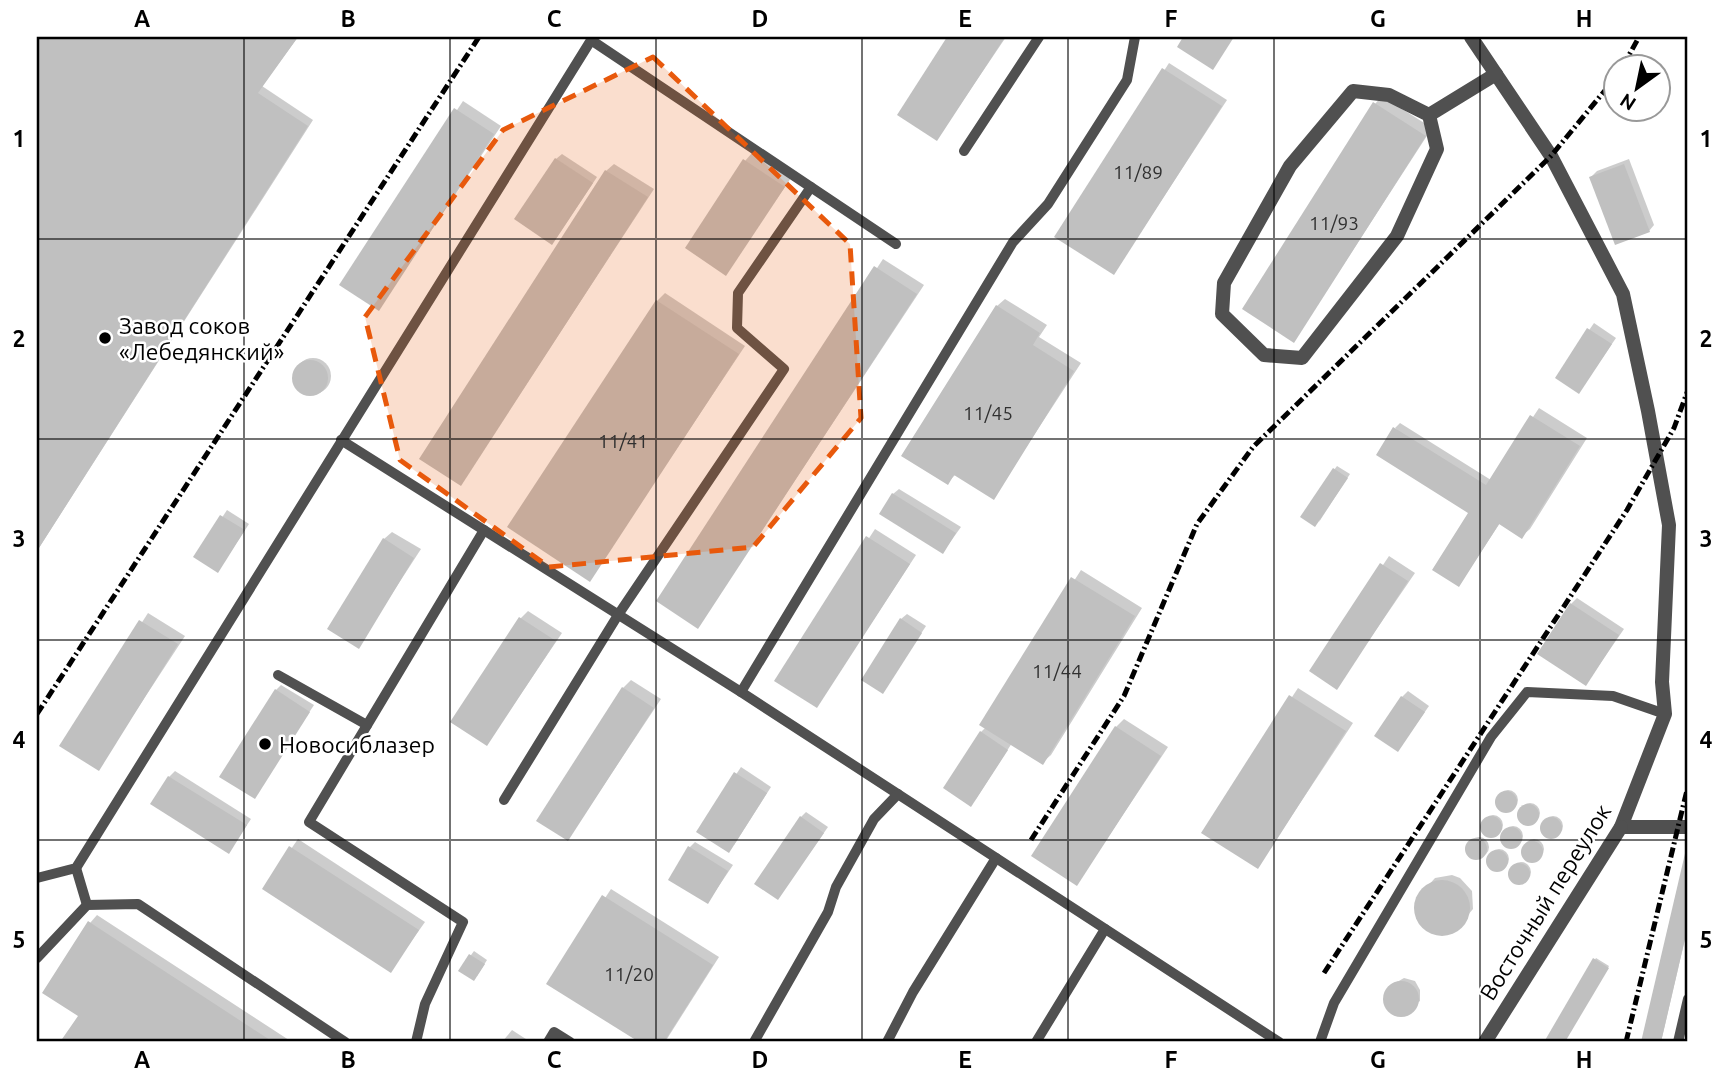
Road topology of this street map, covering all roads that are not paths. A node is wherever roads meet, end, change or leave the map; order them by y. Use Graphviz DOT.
graph roads {
  1 [pos="1039,37"];
  2 [pos="1135,37"];
  3 [pos="1471,37"];
  4 [pos="592,38"];
  5 [pos="1496,74"];
  6 [pos="1429,115"];
  7 [pos="964,151"];
  8 [pos="811,187"];
  9 [pos="896,244"];
  10 [pos="341,440"];
  11 [pos="484,530"];
  12 [pos="618,615"];
  13 [pos="278,675"];
  14 [pos="741,692"];
  15 [pos="1665,714"];
  16 [pos="367,725"];
  17 [pos="898,794"];
  18 [pos="504,800"];
  19 [pos="1621,827"];
  20 [pos="1688,827"];
  21 [pos="996,858"];
  22 [pos="76,867"];
  23 [pos="37,878"];
  24 [pos="87,905"];
  25 [pos="1105,929"];
  26 [pos="37,958"];
  27 [pos="1688,999"];
  28 [pos="345,1042"];
  29 [pos="416,1042"];
  30 [pos="548,1042"];
  31 [pos="570,1042"];
  32 [pos="754,1042"];
  33 [pos="887,1042"];
  34 [pos="1036,1042"];
  35 [pos="1279,1042"];
  36 [pos="1320,1042"];
  37 [pos="1485,1042"];
  38 [pos="1678,1042"];
  1 -- 7 [label="lane"];
  2 -- 14 [label="lane"];
  3 -- 5 [label="street, Восточный переулок"];
  4 -- 8 [label="lane"];
  4 -- 10 [label="lane"];
  5 -- 6 [label="street"];
  5 -- 15 [label="street, Восточный переулок"];
  6 -- 6 [label="street"];
  8 -- 9 [label="lane"];
  8 -- 12 [label="lane"];
  10 -- 11 [label="lane"];
  10 -- 22 [label="lane"];
  11 -- 12 [label="lane"];
  11 -- 16 [label="lane"];
  12 -- 14 [label="lane"];
  12 -- 18 [label="lane"];
  13 -- 16 [label="lane"];
  14 -- 17 [label="lane"];
  15 -- 19 [label="street, Восточный переулок"];
  15 -- 36 [label="lane"];
  16 -- 29 [label="lane"];
  17 -- 21 [label="lane"];
  17 -- 32 [label="lane"];
  19 -- 20 [label="street"];
  19 -- 37 [label="street, Восточный переулок"];
  21 -- 25 [label="lane"];
  21 -- 33 [label="lane"];
  22 -- 23 [label="lane"];
  22 -- 24 [label="lane"];
  24 -- 26 [label="lane"];
  24 -- 28 [label="lane"];
  25 -- 34 [label="lane"];
  25 -- 35 [label="lane"];
  27 -- 38 [label="lane"];
  30 -- 31 [label="lane"];
}
